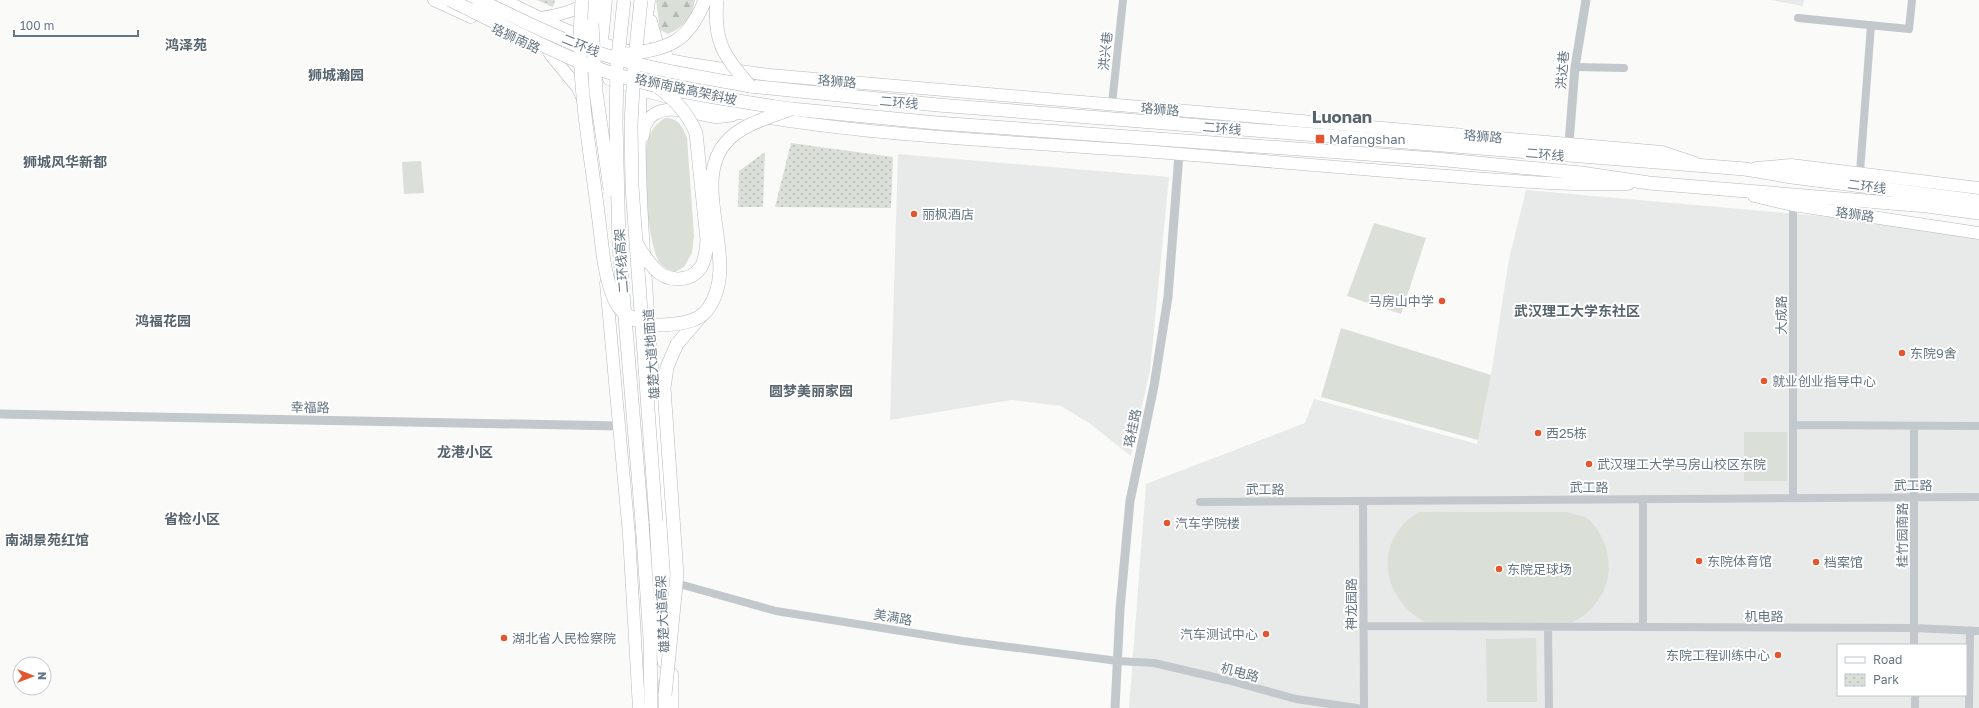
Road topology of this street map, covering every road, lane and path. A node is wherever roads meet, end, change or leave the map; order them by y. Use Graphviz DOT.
graph roads {
  1 [pos="434,0"];
  2 [pos="450,0"];
  3 [pos="478,0"];
  4 [pos="503,0"];
  5 [pos="582,0"];
  6 [pos="592,0"];
  7 [pos="606,0"];
  8 [pos="624,0"];
  9 [pos="705,0"];
  10 [pos="717,0"];
  11 [pos="1123,0"];
  12 [pos="1586,0"];
  13 [pos="1912,0"];
  14 [pos="646,1"];
  15 [pos="538,18"];
  16 [pos="1798,18"];
  17 [pos="1871,26"];
  18 [pos="604,49"];
  19 [pos="550,54"];
  20 [pos="643,55"];
  21 [pos="677,62"];
  22 [pos="1575,67"];
  23 [pos="1624,68"];
  24 [pos="599,75"];
  25 [pos="655,85"];
  26 [pos="750,86"];
  27 [pos="640,90"];
  28 [pos="1112,104"];
  29 [pos="791,109"];
  30 [pos="742,113"];
  31 [pos="937,123"];
  32 [pos="597,131"];
  33 [pos="1569,143"];
  34 [pos="1179,154"];
  35 [pos="1700,165"];
  36 [pos="639,166"];
  37 [pos="1745,169"];
  38 [pos="1860,172"];
  39 [pos="1649,183"];
  40 [pos="1979,188"];
  41 [pos="1731,190"];
  42 [pos="1857,200"];
  43 [pos="1979,201"];
  44 [pos="1793,205"];
  45 [pos="1979,213"];
  46 [pos="1979,220"];
  47 [pos="1979,233"];
  48 [pos="636,243"];
  49 [pos="619,245"];
  50 [pos="703,314"];
  51 [pos="0,414"];
  52 [pos="1793,425"];
  53 [pos="619,426"];
  54 [pos="1914,426"];
  55 [pos="1979,426"];
  56 [pos="1979,497"];
  57 [pos="1793,498"];
  58 [pos="1913,498"];
  59 [pos="1643,499"];
  60 [pos="1364,501"];
  61 [pos="1200,502"];
  62 [pos="642,522"];
  63 [pos="668,580"];
  64 [pos="1363,626"];
  65 [pos="1548,627"];
  66 [pos="1644,627"];
  67 [pos="1914,628"];
  68 [pos="1979,630"];
  69 [pos="1970,631"];
  70 [pos="1914,644"];
  71 [pos="1118,661"];
  72 [pos="1915,696"];
  73 [pos="665,702"];
  74 [pos="639,708"];
  75 [pos="651,708"];
  76 [pos="672,708"];
  77 [pos="1115,708"];
  78 [pos="1357,708"];
  79 [pos="1364,708"];
  80 [pos="1549,708"];
  81 [pos="1915,708"];
  82 [pos="1969,708"];
  1 -- 19 [label="main road, 珞狮南路"];
  2 -- 25 [label="highway, 珞狮南路高架斜坡, bridge"];
  3 -- 18 [label="highway, 二环线, bridge"];
  4 -- 15 [label="main road"];
  5 -- 50 [label="highway, bridge"];
  6 -- 15 [label="main road"];
  6 -- 49 [label="highway, bridge"];
  7 -- 18 [label="main road"];
  8 -- 49 [label="highway, 二环线高架, bridge"];
  9 -- 18 [label="highway, bridge"];
  10 -- 26 [label="highway, bridge"];
  11 -- 28 [label="street, 洪兴巷"];
  12 -- 22 [label="street, 洪达巷"];
  13 -- 17 [label="street"];
  14 -- 20 [label="main road, 雄楚大道地面道"];
  14 -- 21 [label="main road"];
  14 -- 48 [label="highway, 雄楚大道高架, bridge"];
  15 -- 18 [label="main road"];
  16 -- 17 [label="street"];
  17 -- 38 [label="street"];
  18 -- 20 [label="main road"];
  18 -- 24 [label="main road"];
  18 -- 26 [label="highway, 二环线, bridge"];
  19 -- 24 [label="main road, 珞狮南路"];
  19 -- 32 [label="main road"];
  20 -- 21 [label="main road, 珞狮路"];
  20 -- 27 [label="main road, 雄楚大道地面道"];
  21 -- 28 [label="main road, 珞狮路"];
  22 -- 23 [label="street"];
  22 -- 33 [label="street, 洪达巷"];
  24 -- 27 [label="main road"];
  24 -- 32 [label="main road"];
  25 -- 29 [label="highway, 珞狮南路高架斜坡, bridge"];
  25 -- 48 [label="highway, bridge"];
  26 -- 35 [label="highway, 二环线"];
  27 -- 30 [label="main road"];
  27 -- 36 [label="main road, 雄楚大道地面道"];
  28 -- 33 [label="main road, 珞狮路"];
  29 -- 31 [label="highway, 珞狮南路高架斜坡"];
  29 -- 50 [label="highway, bridge"];
  30 -- 34 [label="main road"];
  30 -- 36 [label="main road"];
  31 -- 39 [label="highway, 二环线"];
  32 -- 53 [label="main road"];
  33 -- 35 [label="main road, 珞狮路"];
  34 -- 39 [label="main road"];
  34 -- 71 [label="street, 珞桂路"];
  35 -- 37 [label="highway, 二环线"];
  36 -- 63 [label="main road, 雄楚大道地面道"];
  37 -- 38 [label="main road"];
  37 -- 43 [label="highway, 二环线"];
  38 -- 40 [label="main road"];
  39 -- 41 [label="highway, 二环线"];
  41 -- 42 [label="highway, 二环线"];
  41 -- 44 [label="main road, 珞狮路"];
  42 -- 45 [label="highway, 二环线"];
  42 -- 46 [label="highway"];
  44 -- 47 [label="main road, 珞狮路"];
  44 -- 52 [label="street, 大成路"];
  48 -- 73 [label="highway, 雄楚大道高架, bridge"];
  49 -- 62 [label="highway, 二环线高架, bridge"];
  50 -- 73 [label="highway, bridge"];
  51 -- 53 [label="street, 幸福路"];
  52 -- 54 [label="street"];
  52 -- 57 [label="street, 大成路"];
  53 -- 74 [label="main road"];
  54 -- 55 [label="street"];
  54 -- 58 [label="street, 桂竹园南路"];
  56 -- 58 [label="street, 武工路"];
  57 -- 58 [label="street, 武工路"];
  57 -- 59 [label="street, 武工路"];
  58 -- 67 [label="street, 桂竹园南路"];
  59 -- 60 [label="street, 武工路"];
  59 -- 66 [label="street"];
  60 -- 61 [label="street, 武工路"];
  60 -- 64 [label="street, 神龙园路"];
  62 -- 75 [label="highway, 雄楚大道高架"];
  63 -- 71 [label="street, 美满路"];
  63 -- 76 [label="main road, 雄楚大道地面道"];
  64 -- 65 [label="street, 机电路"];
  64 -- 79 [label="street, 神龙园路"];
  65 -- 66 [label="street, 机电路"];
  65 -- 80 [label="street"];
  66 -- 67 [label="street, 机电路"];
  67 -- 69 [label="street, 机电路"];
  67 -- 70 [label="street, 桂竹园南路"];
  68 -- 69 [label="street, 机电路"];
  69 -- 82 [label="street"];
  71 -- 77 [label="street, 珞桂路"];
  71 -- 78 [label="street, 机电路"];
  72 -- 81 [label="street"];
}
